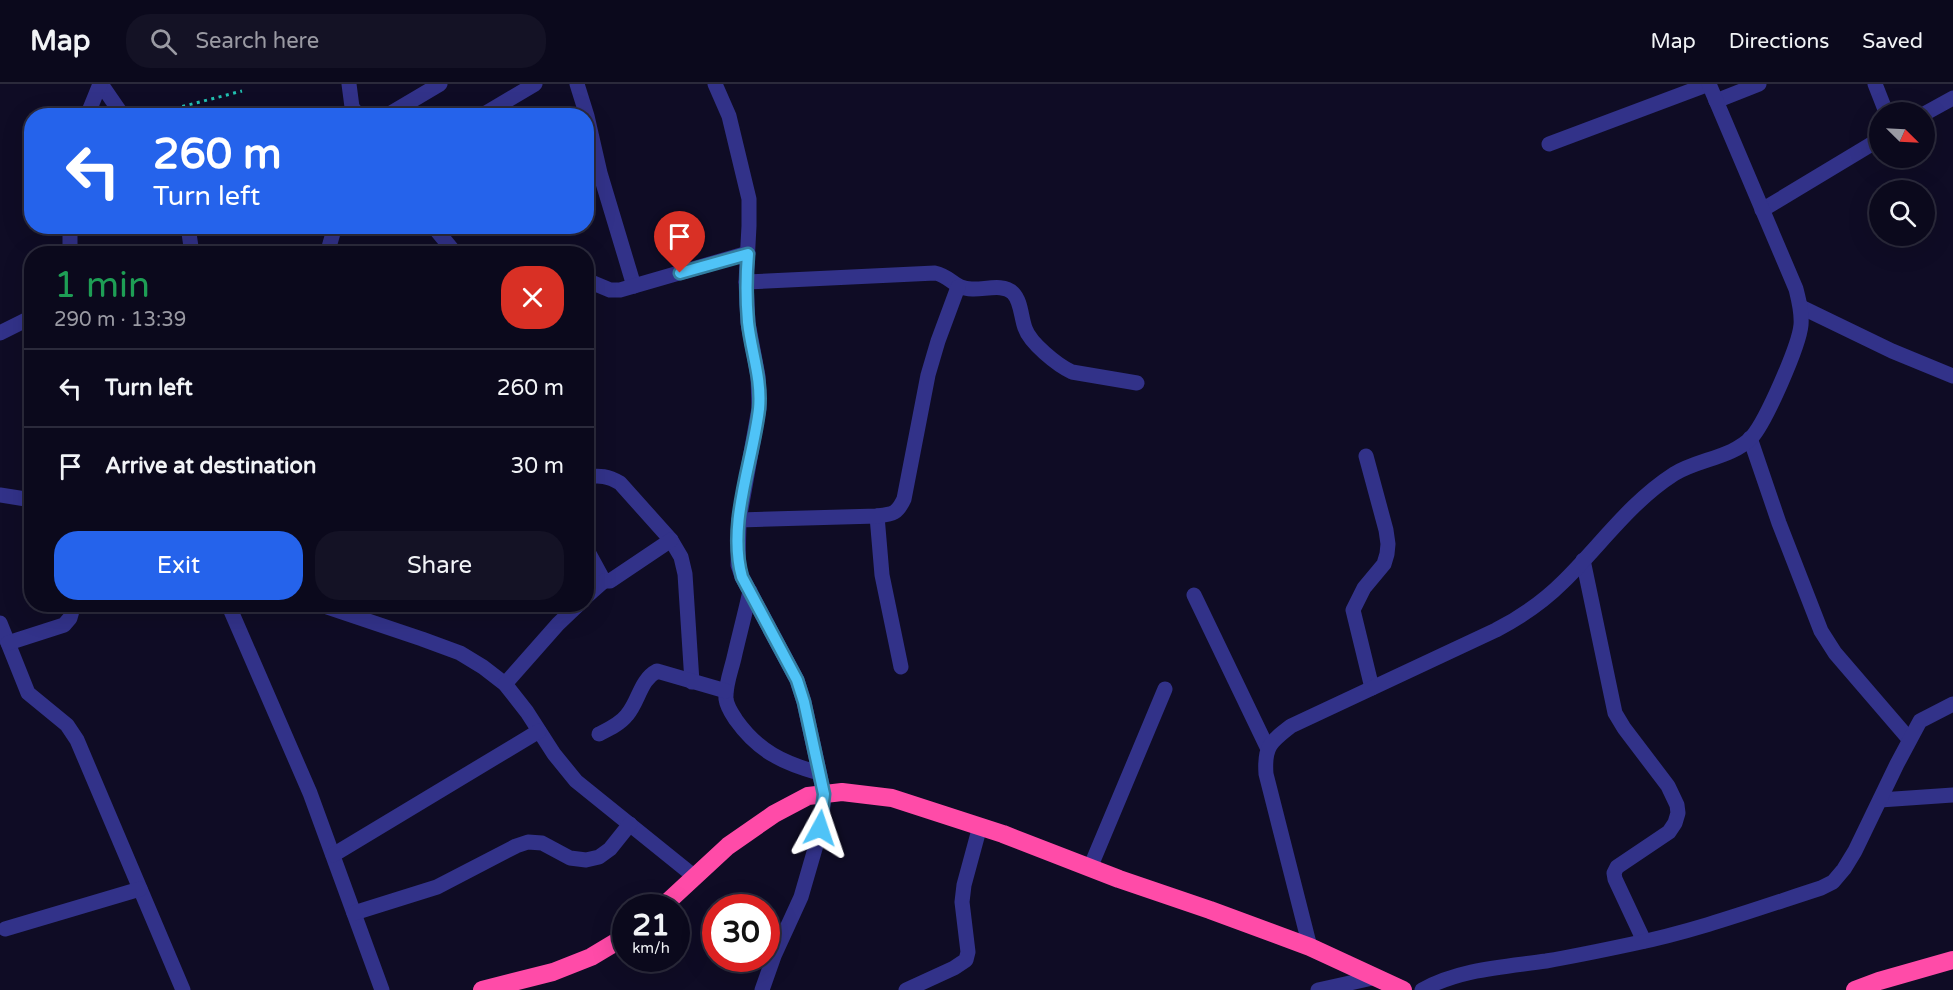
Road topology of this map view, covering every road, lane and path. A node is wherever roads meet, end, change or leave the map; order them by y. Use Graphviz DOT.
graph roads {
  1 [pos="101,84"];
  2 [pos="349,84"];
  3 [pos="440,84"];
  4 [pos="535,84"];
  5 [pos="577,84"];
  6 [pos="715,84"];
  7 [pos="1709,84"];
  8 [pos="1759,84"];
  9 [pos="1875,84"];
  10 [pos="242,91"];
  11 [pos="1953,98"];
  12 [pos="1716,100"];
  13 [pos="1882,102"];
  14 [pos="90,108"];
  15 [pos="118,108"];
  16 [pos="177,108"];
  17 [pos="353,108"];
  18 [pos="400,108"];
  19 [pos="494,108"];
  20 [pos="583,108"];
  21 [pos="1935,108"];
  22 [pos="1549,144"];
  23 [pos="1869,146"];
  24 [pos="594,169"];
  25 [pos="1762,210"];
  26 [pos="440,234"];
  27 [pos="449,246"];
  28 [pos="748,254"];
  29 [pos="746,282"];
  30 [pos="594,283"];
  31 [pos="634,286"];
  32 [pos="958,287"];
  33 [pos="1801,307"];
  34 [pos="24,321"];
  35 [pos="0,333"];
  36 [pos="1953,376"];
  37 [pos="1137,383"];
  38 [pos="1750,438"];
  39 [pos="1365,456"];
  40 [pos="594,476"];
  41 [pos="0,495"];
  42 [pos="24,499"];
  43 [pos="877,516"];
  44 [pos="739,520"];
  45 [pos="671,540"];
  46 [pos="1582,560"];
  47 [pos="594,563"];
  48 [pos="604,581"];
  49 [pos="594,590"];
  50 [pos="750,591"];
  51 [pos="1194,595"];
  52 [pos="72,612"];
  53 [pos="231,612"];
  54 [pos="342,612"];
  55 [pos="571,612"];
  56 [pos="0,623"];
  57 [pos="8,643"];
  58 [pos="901,667"];
  59 [pos="692,682"];
  60 [pos="505,684"];
  61 [pos="1372,687"];
  62 [pos="1165,689"];
  63 [pos="726,691"];
  64 [pos="1953,704"];
  65 [pos="539,731"];
  66 [pos="600,734"];
  67 [pos="1910,739"];
  68 [pos="1267,747"];
  69 [pos="819,773"];
  70 [pos="824,794"];
  71 [pos="1953,795"];
  72 [pos="1880,800"];
  73 [pos="630,824"];
  74 [pos="980,826"];
  75 [pos="333,855"];
  76 [pos="1090,868"];
  77 [pos="695,877"];
  78 [pos="140,889"];
  79 [pos="676,894"];
  80 [pos="354,913"];
  81 [pos="5,929"];
  82 [pos="1644,941"];
  83 [pos="612,944"];
  84 [pos="1310,947"];
  85 [pos="1953,960"];
  86 [pos="1377,977"];
  87 [pos="183,990"];
  88 [pos="382,990"];
  89 [pos="482,990"];
  90 [pos="762,990"];
  91 [pos="906,990"];
  92 [pos="1318,990"];
  93 [pos="1403,990"];
  94 [pos="1422,990"];
  95 [pos="1855,990"];
  1 -- 14 [label="street"];
  1 -- 15 [label="street"];
  2 -- 17 [label="street"];
  3 -- 18 [label="street"];
  4 -- 19 [label="street"];
  5 -- 20 [label="street"];
  6 -- 28 [label="street"];
  7 -- 12 [label="street"];
  7 -- 22 [label="street"];
  8 -- 12 [label="street"];
  9 -- 13 [label="street"];
  10 -- 16 [label="path"];
  11 -- 21 [label="street"];
  12 -- 25 [label="street"];
  23 -- 25 [label="street"];
  24 -- 31 [label="street"];
  25 -- 33 [label="street"];
  26 -- 27 [label="street"];
  28 -- 29 [label="street"];
  28 -- 31 [label="street"];
  29 -- 32 [label="street"];
  29 -- 44 [label="street"];
  30 -- 31 [label="street"];
  32 -- 37 [label="street"];
  32 -- 43 [label="street"];
  33 -- 36 [label="street"];
  33 -- 38 [label="street"];
  34 -- 35 [label="street"];
  38 -- 46 [label="street"];
  38 -- 67 [label="street"];
  39 -- 61 [label="street"];
  40 -- 45 [label="street"];
  41 -- 42 [label="street"];
  43 -- 44 [label="street"];
  43 -- 58 [label="street"];
  44 -- 50 [label="street"];
  45 -- 48 [label="street"];
  45 -- 59 [label="street"];
  46 -- 61 [label="street"];
  46 -- 82 [label="street"];
  47 -- 48 [label="street"];
  48 -- 49 [label="street"];
  50 -- 63 [label="street"];
  50 -- 69 [label="street"];
  51 -- 68 [label="street"];
  52 -- 57 [label="street"];
  53 -- 75 [label="street"];
  54 -- 60 [label="street"];
  55 -- 60 [label="street"];
  56 -- 57 [label="street"];
  57 -- 78 [label="street"];
  59 -- 63 [label="street"];
  59 -- 66 [label="street"];
  60 -- 65 [label="street"];
  61 -- 68 [label="street"];
  62 -- 76 [label="street"];
  63 -- 69 [label="street"];
  64 -- 67 [label="street"];
  65 -- 73 [label="street"];
  65 -- 75 [label="street"];
  67 -- 72 [label="street"];
  68 -- 84 [label="street"];
  69 -- 70 [label="street"];
  70 -- 74 [label="highway"];
  70 -- 77 [label="highway"];
  70 -- 90 [label="street"];
  71 -- 72 [label="street"];
  72 -- 82 [label="street"];
  73 -- 77 [label="street"];
  73 -- 80 [label="street"];
  74 -- 76 [label="highway"];
  74 -- 91 [label="street"];
  75 -- 80 [label="street"];
  76 -- 84 [label="highway"];
  77 -- 79 [label="highway"];
  78 -- 81 [label="street"];
  78 -- 87 [label="street"];
  80 -- 88 [label="street"];
  82 -- 94 [label="street"];
  83 -- 89 [label="highway"];
  84 -- 86 [label="highway"];
  85 -- 95 [label="highway"];
  86 -- 92 [label="street"];
  86 -- 93 [label="highway"];
}
